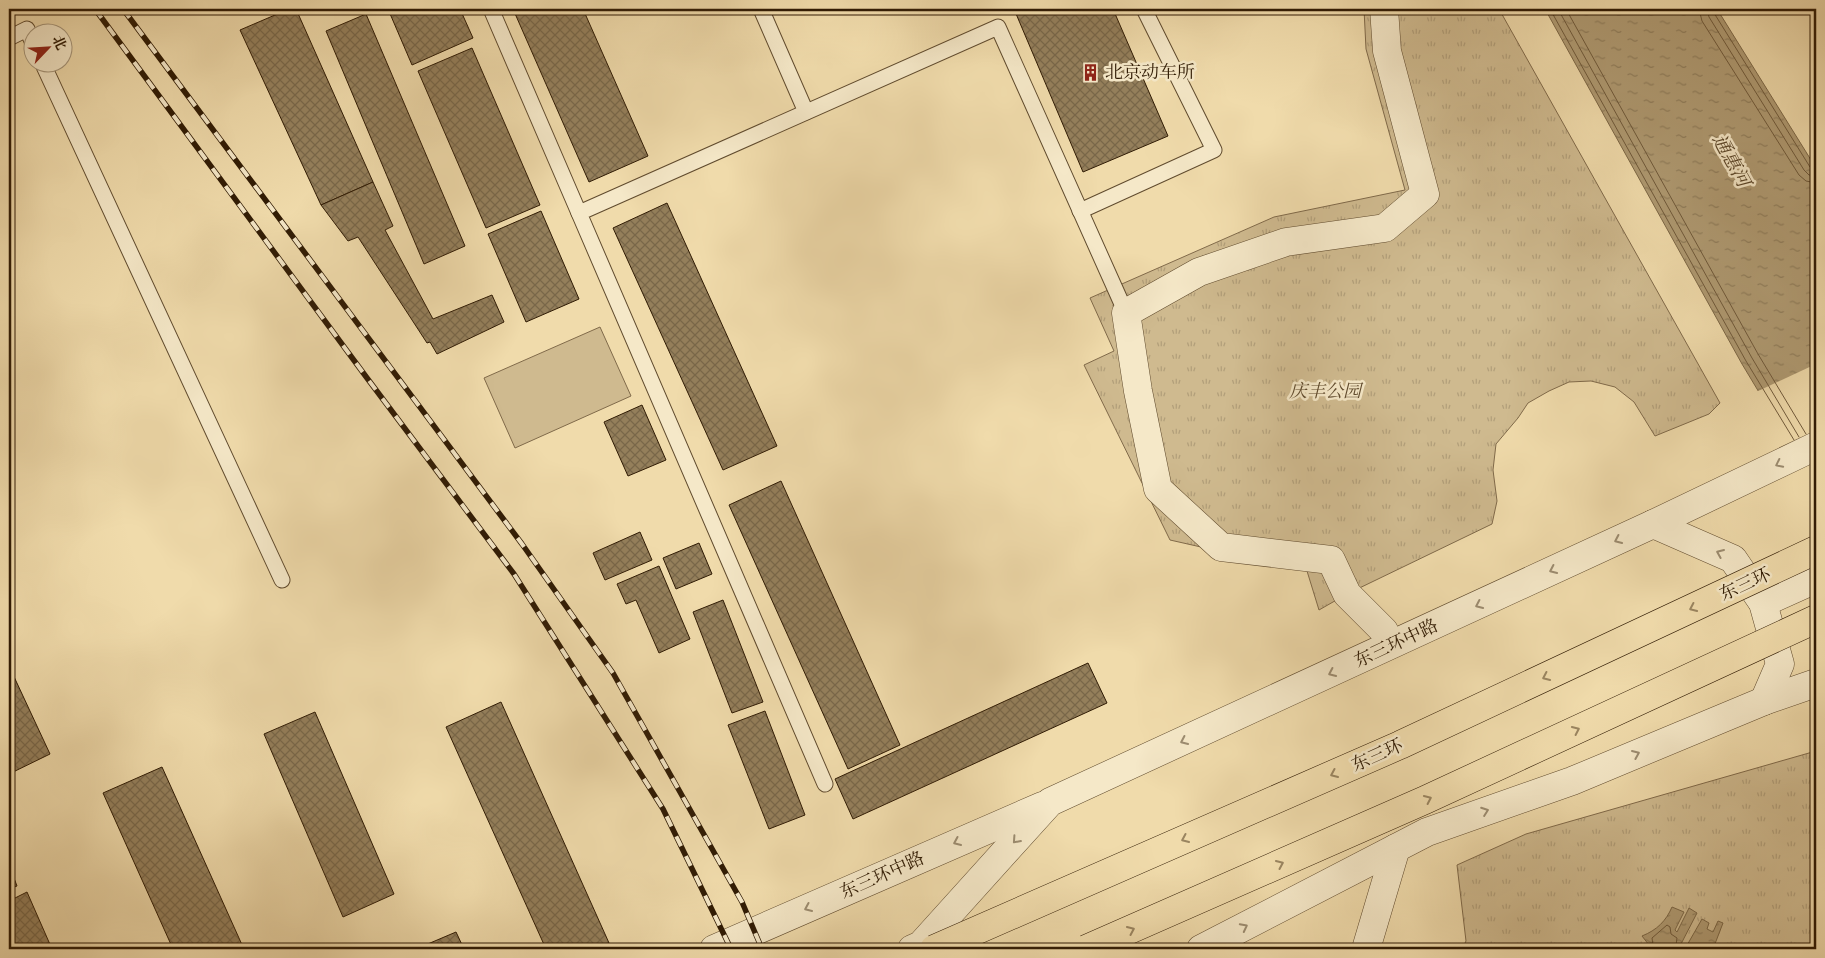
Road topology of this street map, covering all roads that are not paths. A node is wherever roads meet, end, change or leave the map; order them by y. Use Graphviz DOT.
graph roads {
  1 [pos="491,9"];
  2 [pos="761,9"];
  3 [pos="1144,9"];
  4 [pos="1384,9"];
  5 [pos="22,32"];
  6 [pos="9,38"];
  7 [pos="47,72"];
  8 [pos="806,112"];
  9 [pos="1080,211"];
  10 [pos="579,213"];
  11 [pos="1126,313"];
  12 [pos="1816,446"];
  13 [pos="1653,524"];
  14 [pos="1816,550"];
  15 [pos="282,580"];
  16 [pos="1804,585"];
  17 [pos="1763,603"];
  18 [pos="1816,618"];
  19 [pos="1384,631"];
  20 [pos="1816,683"];
  21 [pos="1764,701"];
  22 [pos="825,784"];
  23 [pos="1050,802"];
  24 [pos="1396,848"];
  25 [pos="922,948"];
  26 [pos="714,949"];
  27 [pos="1086,949"];
  28 [pos="1200,949"];
  29 [pos="1366,949"];
  1 -- 10 [label="lane"];
  2 -- 8 [label="lane"];
  3 -- 9 [label="lane"];
  4 -- 11 [label="street"];
  5 -- 6 [label="lane"];
  7 -- 15 [label="lane"];
  8 -- 9 [label="lane"];
  8 -- 10 [label="lane"];
  9 -- 11 [label="lane"];
  10 -- 22 [label="lane"];
  11 -- 19 [label="street"];
  12 -- 13 [label="street, 东三环中路, one-way"];
  17 -- 13 [label="street, one-way"];
  13 -- 23 [label="street, 东三环中路, one-way"];
  14 -- 25 [label="highway, 东三环, one-way, bridge"];
  16 -- 17 [label="street"];
  17 -- 21 [label="street"];
  27 -- 18 [label="highway, one-way, bridge"];
  20 -- 21 [label="street"];
  24 -- 21 [label="street, one-way"];
  23 -- 25 [label="street, 东三环中路, one-way"];
  23 -- 26 [label="street, 东三环中路, one-way"];
  28 -- 24 [label="street, one-way"];
  24 -- 29 [label="street"];
}
